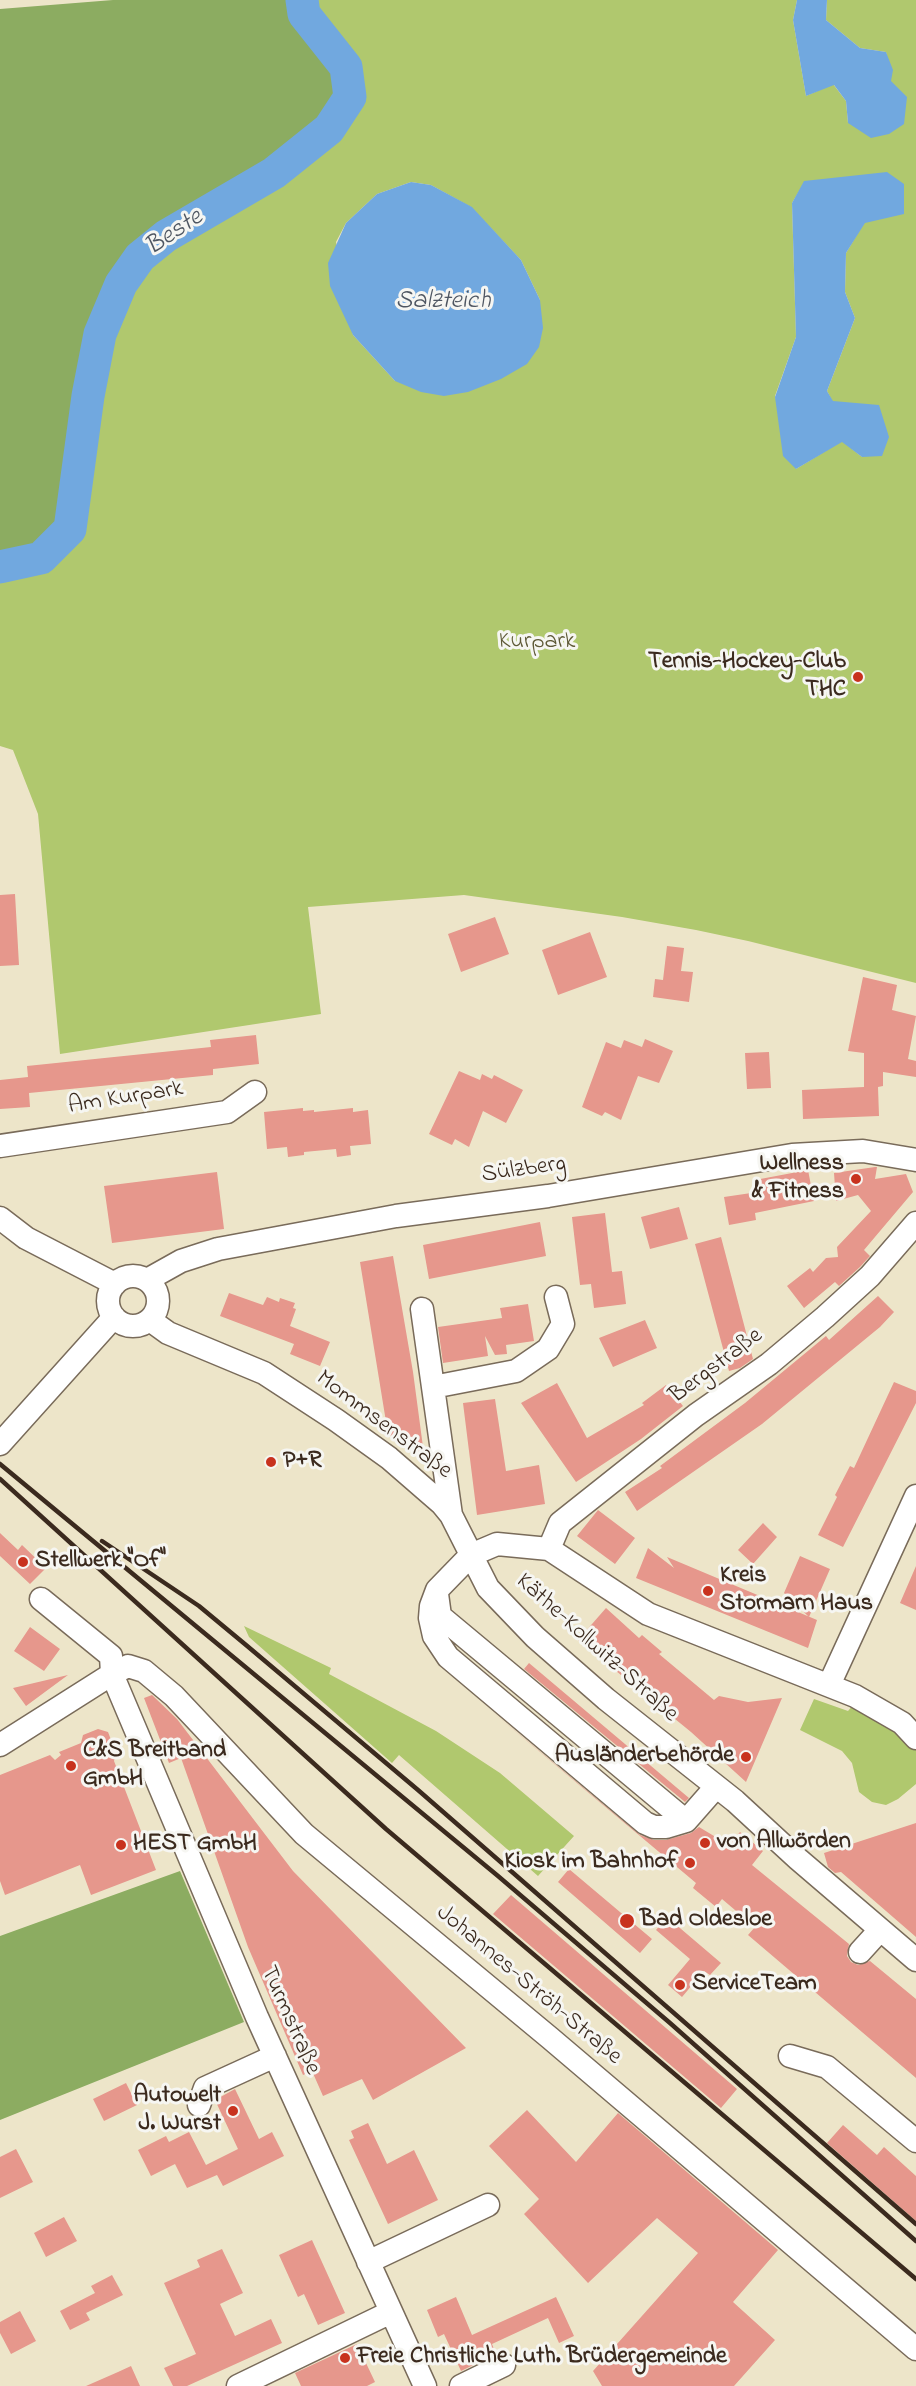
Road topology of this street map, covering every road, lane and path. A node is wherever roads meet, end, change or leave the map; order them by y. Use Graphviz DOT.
graph roads {
  1 [pos="255,1092"];
  2 [pos="0,1146"];
  3 [pos="916,1160"];
  4 [pos="0,1218"];
  5 [pos="916,1223"];
  6 [pos="147,1281"];
  7 [pos="115,1284"];
  8 [pos="556,1297"];
  9 [pos="422,1309"];
  10 [pos="114,1317"];
  11 [pos="150,1320"];
  12 [pos="433,1387"];
  13 [pos="0,1444"];
  14 [pos="916,1496"];
  15 [pos="451,1515"];
  16 [pos="549,1549"];
  17 [pos="471,1555"];
  18 [pos="41,1599"];
  19 [pos="112,1674"];
  20 [pos="829,1685"];
  21 [pos="916,1738"];
  22 [pos="0,1745"];
  23 [pos="715,1788"];
  24 [pos="880,1930"];
  25 [pos="860,1952"];
  26 [pos="916,1960"];
  27 [pos="275,2056"];
  28 [pos="790,2056"];
  29 [pos="198,2105"];
  30 [pos="916,2141"];
  31 [pos="488,2205"];
  32 [pos="368,2262"];
  33 [pos="391,2313"];
  34 [pos="916,2349"];
  35 [pos="504,2365"];
  36 [pos="238,2386"];
  37 [pos="425,2386"];
  38 [pos="461,2386"];
  1 -- 2 [label="street, Am Kurpark"];
  3 -- 6 [label="street, Sülzberg"];
  4 -- 7 [label="street"];
  5 -- 16 [label="street, Bergstraße"];
  6 -- 7 [label="street, Sülzberg"];
  6 -- 11 [label="street"];
  7 -- 10 [label="street"];
  8 -- 12 [label="street"];
  9 -- 12 [label="street"];
  10 -- 11 [label="street"];
  10 -- 13 [label="street"];
  11 -- 15 [label="street, Mommsenstraße"];
  12 -- 15 [label="street"];
  14 -- 20 [label="street"];
  15 -- 17 [label="street, Mommsenstraße"];
  16 -- 17 [label="street"];
  16 -- 20 [label="street"];
  17 -- 23 [label="street, Käthe-Kollwitz-Straße"];
  17 -- 23 [label="street"];
  18 -- 19 [label="street, Turmstraße"];
  19 -- 22 [label="street"];
  19 -- 27 [label="street, Turmstraße"];
  19 -- 34 [label="street, Johannes-Ströh-Straße"];
  20 -- 21 [label="street"];
  23 -- 24 [label="street, Käthe-Kollwitz-Straße"];
  24 -- 25 [label="street"];
  24 -- 26 [label="street, Käthe-Kollwitz-Straße"];
  27 -- 29 [label="street"];
  27 -- 32 [label="street, Turmstraße"];
  28 -- 30 [label="street"];
  31 -- 32 [label="street"];
  32 -- 33 [label="street, Turmstraße"];
  33 -- 36 [label="street"];
  33 -- 37 [label="street, Turmstraße"];
  35 -- 38 [label="street"];
}
